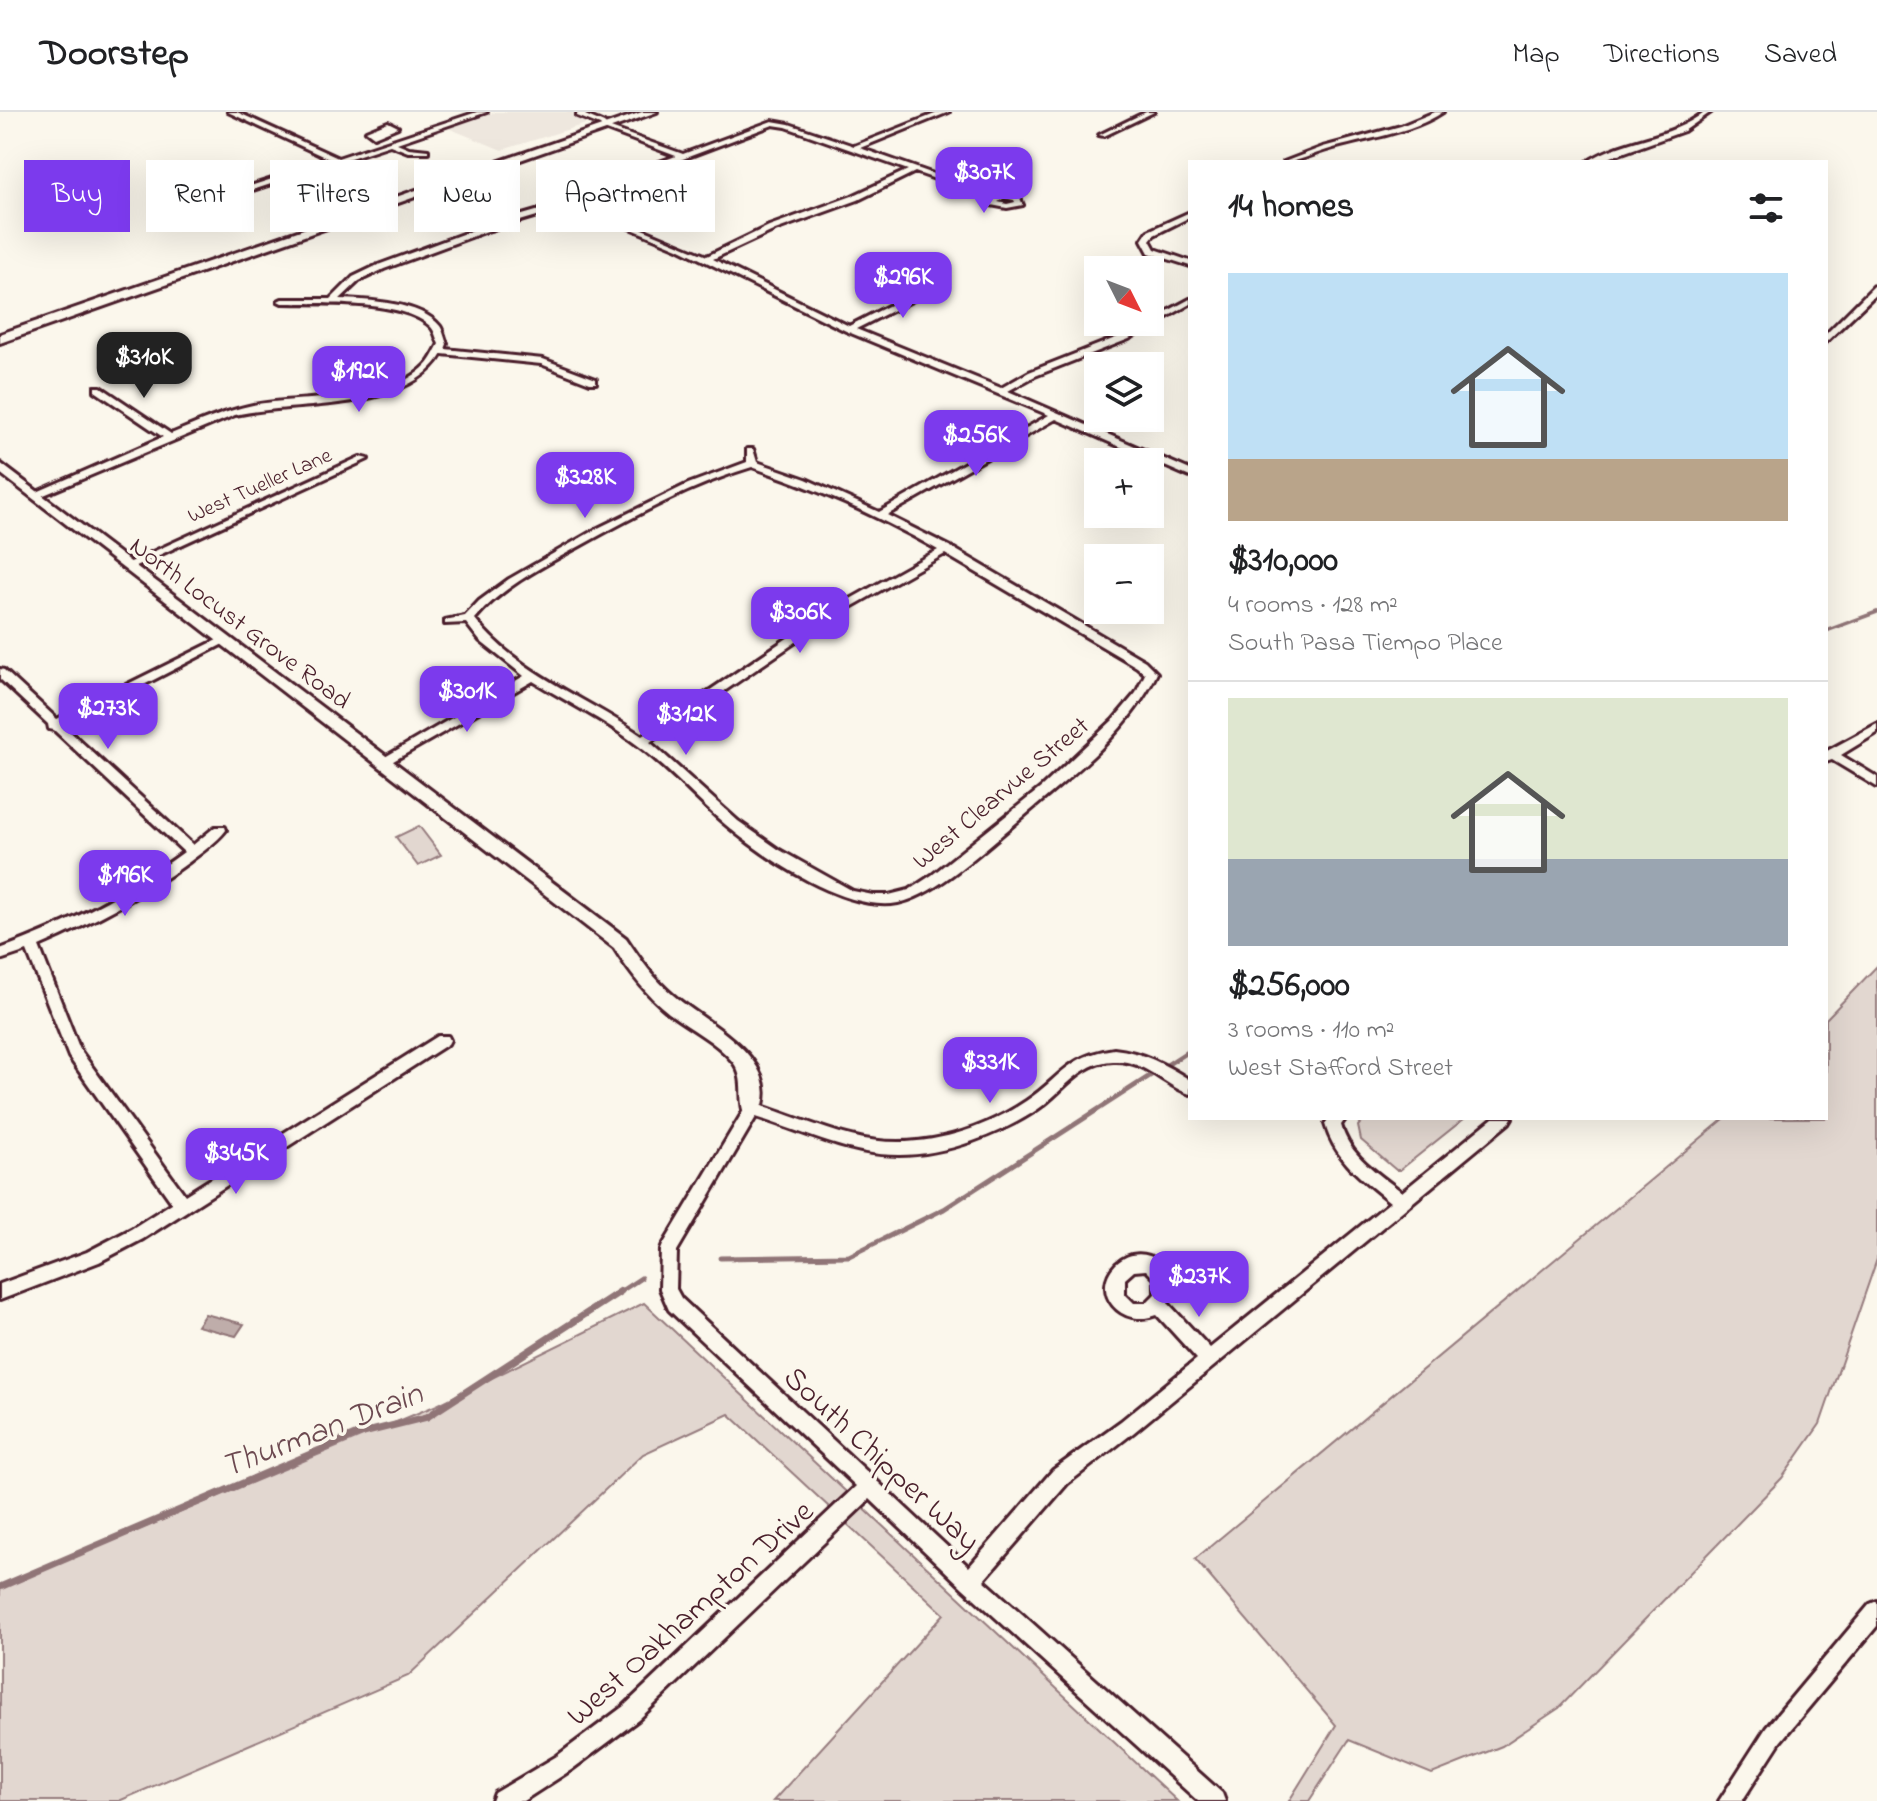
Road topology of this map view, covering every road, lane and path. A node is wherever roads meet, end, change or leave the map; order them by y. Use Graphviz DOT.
graph roads {
  1 [pos="231,112"];
  2 [pos="484,112"];
  3 [pos="585,112"];
  4 [pos="652,112"];
  5 [pos="946,112"];
  6 [pos="1151,112"];
  7 [pos="1440,112"];
  8 [pos="1708,112"];
  9 [pos="612,126"];
  10 [pos="374,135"];
  11 [pos="1102,135"];
  12 [pos="391,143"];
  13 [pos="856,148"];
  14 [pos="426,151"];
  15 [pos="692,152"];
  16 [pos="683,156"];
  17 [pos="337,160"];
  18 [pos="672,160"];
  19 [pos="1293,160"];
  20 [pos="1596,160"];
  21 [pos="915,169"];
  22 [pos="996,198"];
  23 [pos="536,214"];
  24 [pos="1188,215"];
  25 [pos="645,232"];
  26 [pos="708,258"];
  27 [pos="1188,263"];
  28 [pos="942,282"];
  29 [pos="1877,288"];
  30 [pos="1873,297"];
  31 [pos="282,301"];
  32 [pos="1188,302"];
  33 [pos="331,303"];
  34 [pos="849,329"];
  35 [pos="1828,337"];
  36 [pos="0,339"];
  37 [pos="441,351"];
  38 [pos="593,381"];
  39 [pos="98,389"];
  40 [pos="1001,391"];
  41 [pos="1056,415"];
  42 [pos="171,438"];
  43 [pos="750,451"];
  44 [pos="363,459"];
  45 [pos="752,464"];
  46 [pos="0,467"];
  47 [pos="1188,473"];
  48 [pos="35,495"];
  49 [pos="880,515"];
  50 [pos="947,549"];
  51 [pos="127,566"];
  52 [pos="469,619"];
  53 [pos="449,622"];
  54 [pos="225,639"];
  55 [pos="0,673"];
  56 [pos="533,676"];
  57 [pos="53,726"];
  58 [pos="1877,728"];
  59 [pos="642,742"];
  60 [pos="1829,756"];
  61 [pos="384,761"];
  62 [pos="1877,783"];
  63 [pos="220,830"];
  64 [pos="193,853"];
  65 [pos="31,944"];
  66 [pos="0,955"];
  67 [pos="443,1040"];
  68 [pos="1188,1087"];
  69 [pos="752,1109"];
  70 [pos="1336,1120"];
  71 [pos="1502,1120"];
  72 [pos="1402,1202"];
  73 [pos="183,1206"];
  74 [pos="0,1292"];
  75 [pos="1159,1305"];
  76 [pos="1209,1360"];
  77 [pos="869,1487"];
  78 [pos="970,1581"];
  79 [pos="1877,1611"];
  80 [pos="503,1801"];
  81 [pos="1214,1801"];
  82 [pos="1730,1801"];
  1 -- 17 [label="street"];
  2 -- 12 [label="street"];
  3 -- 9 [label="street"];
  3 -- 9 [label="street"];
  4 -- 9 [label="main road"];
  5 -- 13 [label="street"];
  6 -- 11 [label="street"];
  7 -- 19 [label="street"];
  8 -- 20 [label="street"];
  9 -- 15 [label="street"];
  9 -- 16 [label="street"];
  9 -- 36 [label="main road"];
  10 -- 12 [label="street"];
  12 -- 14 [label="street"];
  12 -- 17 [label="street"];
  13 -- 15 [label="street"];
  13 -- 21 [label="street"];
  15 -- 16 [label="street"];
  16 -- 18 [label="street"];
  21 -- 22 [label="street"];
  21 -- 26 [label="street"];
  23 -- 33 [label="street"];
  24 -- 27 [label="street"];
  25 -- 26 [label="street"];
  26 -- 34 [label="street"];
  28 -- 34 [label="street"];
  29 -- 30 [label="street"];
  30 -- 35 [label="street"];
  31 -- 33 [label="street"];
  32 -- 40 [label="street"];
  33 -- 37 [label="street"];
  34 -- 40 [label="street"];
  37 -- 38 [label="street"];
  37 -- 42 [label="street"];
  39 -- 42 [label="street"];
  40 -- 41 [label="street"];
  41 -- 47 [label="street"];
  41 -- 49 [label="street"];
  42 -- 48 [label="street"];
  43 -- 45 [label="street"];
  44 -- 51 [label="street, West Tueller Lane"];
  45 -- 49 [label="street"];
  45 -- 52 [label="street"];
  46 -- 48 [label="street, North Locust Grove Road"];
  48 -- 51 [label="street, North Locust Grove Road"];
  49 -- 50 [label="street"];
  50 -- 59 [label="street"];
  50 -- 59 [label="street, West Clearvue Street"];
  51 -- 54 [label="street, North Locust Grove Road"];
  52 -- 53 [label="street"];
  52 -- 56 [label="street"];
  54 -- 57 [label="street"];
  54 -- 61 [label="street, North Locust Grove Road"];
  55 -- 57 [label="street"];
  56 -- 59 [label="street"];
  56 -- 61 [label="street"];
  57 -- 64 [label="street"];
  58 -- 60 [label="street"];
  60 -- 62 [label="street"];
  61 -- 69 [label="street, North Locust Grove Road"];
  63 -- 64 [label="street"];
  64 -- 65 [label="street"];
  65 -- 66 [label="street"];
  65 -- 73 [label="street"];
  67 -- 73 [label="street"];
  68 -- 69 [label="street"];
  69 -- 77 [label="street, South Chipper Way"];
  70 -- 72 [label="street"];
  71 -- 72 [label="street"];
  72 -- 76 [label="street"];
  73 -- 74 [label="street"];
  75 -- 76 [label="street"];
  76 -- 78 [label="street"];
  77 -- 78 [label="street, South Chipper Way"];
  77 -- 80 [label="street, West Oakhampton Drive"];
  78 -- 81 [label="street, South Chipper Way"];
  79 -- 82 [label="street"];
}
